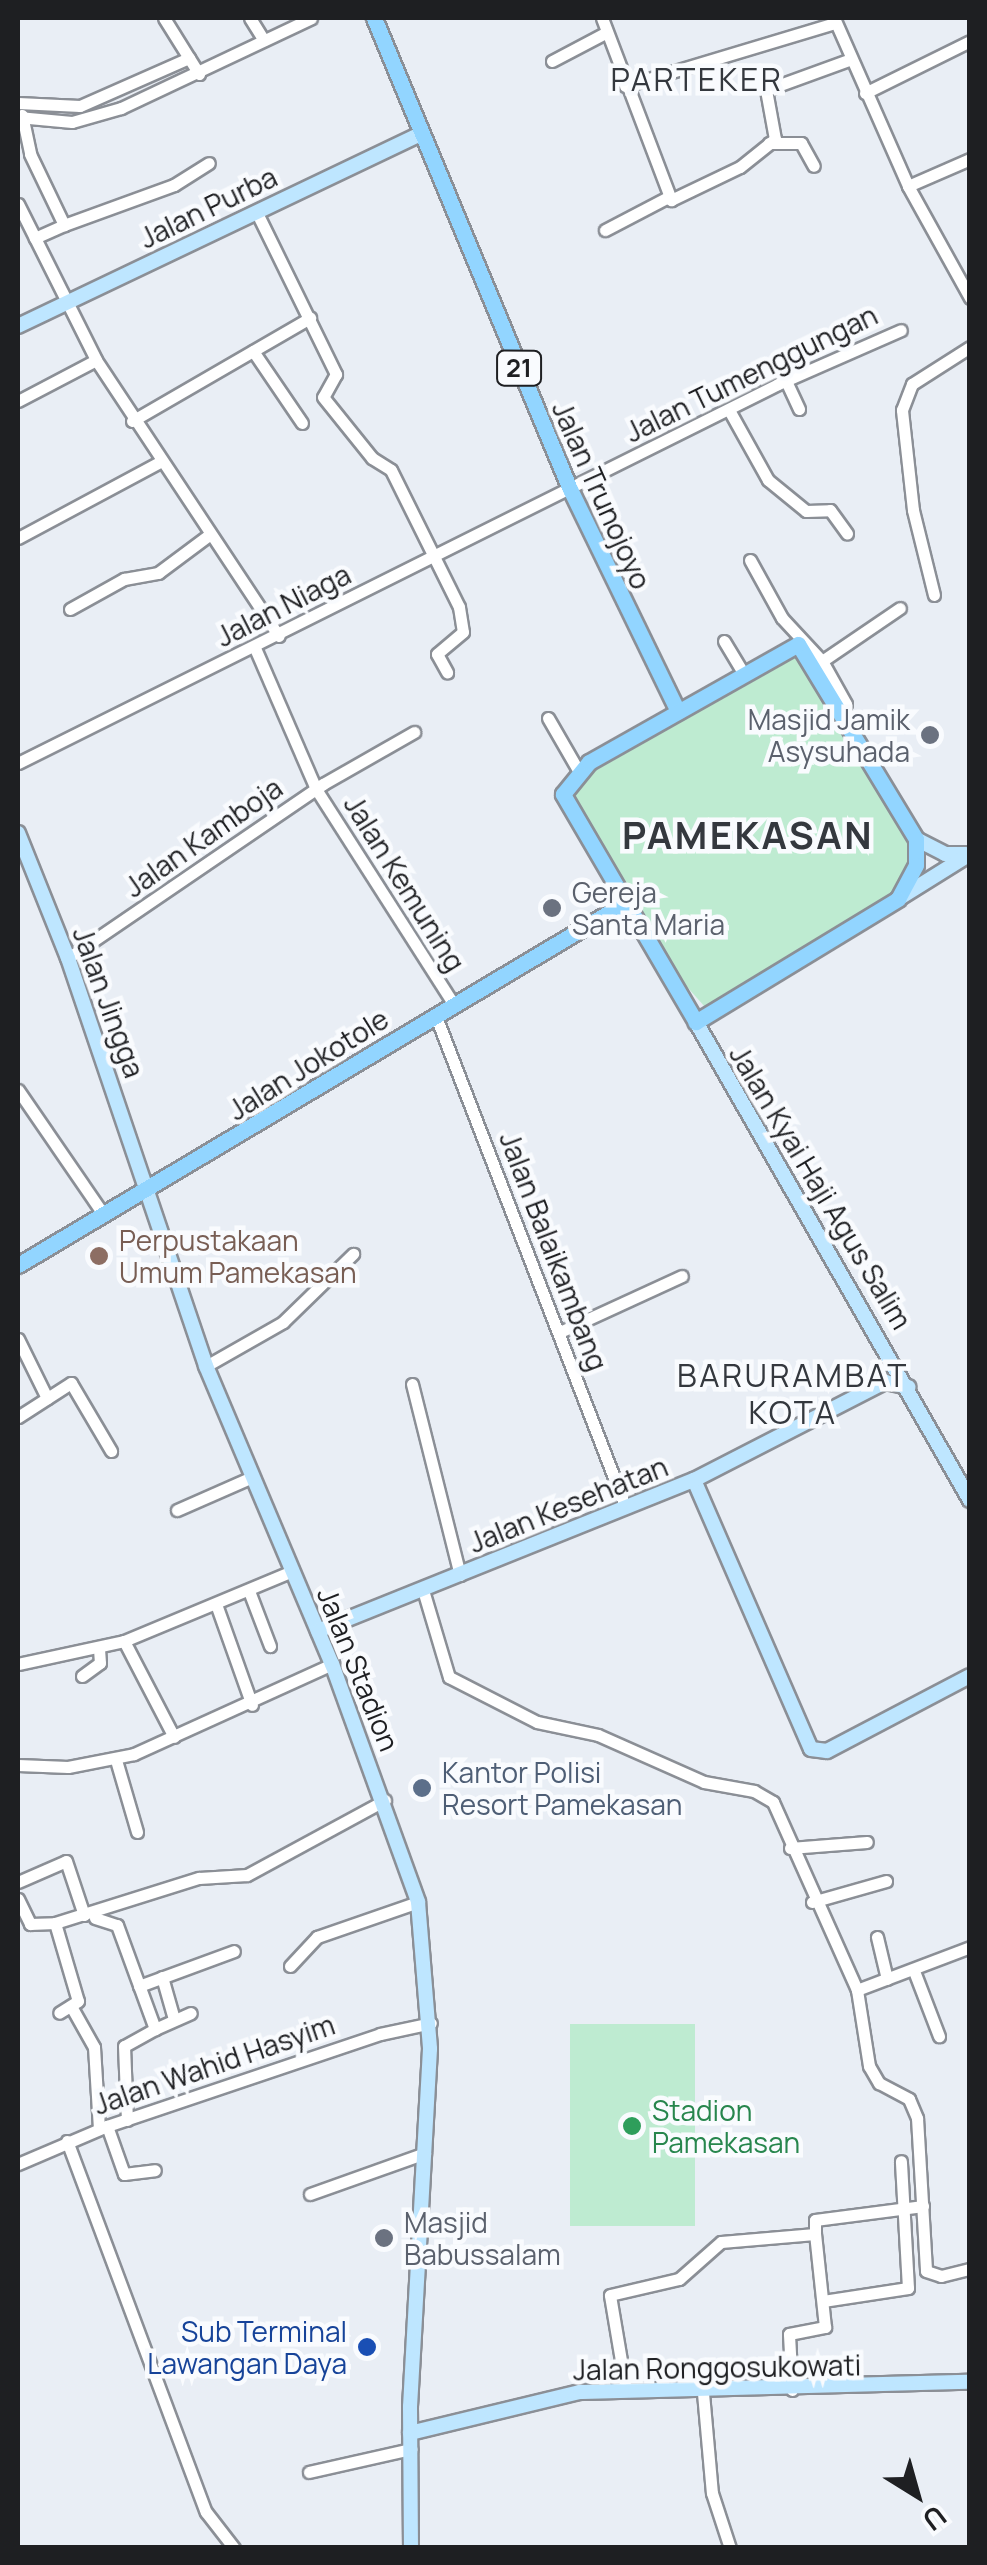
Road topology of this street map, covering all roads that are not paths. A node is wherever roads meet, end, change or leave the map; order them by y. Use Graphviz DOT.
graph roads {
  1 [pos="164,18"];
  2 [pos="250,18"];
  3 [pos="311,18"];
  4 [pos="374,18"];
  5 [pos="602,18"];
  6 [pos="834,20"];
  7 [pos="607,32"];
  8 [pos="264,40"];
  9 [pos="970,42"];
  10 [pos="188,58"];
  11 [pos="552,60"];
  12 [pos="851,60"];
  13 [pos="198,74"];
  14 [pos="162,82"];
  15 [pos="625,86"];
  16 [pos="866,93"];
  17 [pos="21,111"];
  18 [pos="420,134"];
  19 [pos="770,143"];
  20 [pos="970,160"];
  21 [pos="209,163"];
  22 [pos="814,166"];
  23 [pos="908,186"];
  24 [pos="668,198"];
  25 [pos="18,204"];
  26 [pos="256,211"];
  27 [pos="64,225"];
  28 [pos="604,230"];
  29 [pos="36,238"];
  30 [pos="968,290"];
  31 [pos="66,302"];
  32 [pos="310,318"];
  33 [pos="18,326"];
  34 [pos="901,330"];
  35 [pos="970,347"];
  36 [pos="253,350"];
  37 [pos="96,360"];
  38 [pos="786,381"];
  39 [pos="18,401"];
  40 [pos="800,409"];
  41 [pos="729,410"];
  42 [pos="132,421"];
  43 [pos="302,423"];
  44 [pos="158,464"];
  45 [pos="570,489"];
  46 [pos="847,533"];
  47 [pos="209,535"];
  48 [pos="18,538"];
  49 [pos="434,557"];
  50 [pos="750,560"];
  51 [pos="934,594"];
  52 [pos="900,608"];
  53 [pos="70,609"];
  54 [pos="279,636"];
  55 [pos="801,639"];
  56 [pos="724,641"];
  57 [pos="255,648"];
  58 [pos="822,661"];
  59 [pos="447,672"];
  60 [pos="744,674"];
  61 [pos="678,711"];
  62 [pos="838,712"];
  63 [pos="548,718"];
  64 [pos="414,732"];
  65 [pos="18,764"];
  66 [pos="578,770"];
  67 [pos="316,789"];
  68 [pos="18,834"];
  69 [pos="916,839"];
  70 [pos="969,854"];
  71 [pos="898,899"];
  72 [pos="625,903"];
  73 [pos="68,958"];
  74 [pos="453,1003"];
  75 [pos="435,1014"];
  76 [pos="696,1022"];
  77 [pos="18,1090"];
  78 [pos="143,1192"];
  79 [pos="104,1214"];
  80 [pos="354,1254"];
  81 [pos="18,1265"];
  82 [pos="682,1276"];
  83 [pos="560,1332"];
  84 [pos="18,1339"];
  85 [pos="894,1359"];
  86 [pos="206,1366"];
  87 [pos="885,1382"];
  88 [pos="412,1384"];
  89 [pos="908,1387"];
  90 [pos="47,1398"];
  91 [pos="18,1417"];
  92 [pos="112,1451"];
  93 [pos="250,1478"];
  94 [pos="694,1480"];
  95 [pos="970,1500"];
  96 [pos="624,1506"];
  97 [pos="178,1510"];
  98 [pos="292,1571"];
  99 [pos="460,1575"];
  100 [pos="249,1591"];
  101 [pos="414,1593"];
  102 [pos="216,1604"];
  103 [pos="318,1631"];
  104 [pos="124,1641"];
  105 [pos="270,1646"];
  106 [pos="99,1649"];
  107 [pos="18,1664"];
  108 [pos="332,1664"];
  109 [pos="82,1676"];
  110 [pos="970,1676"];
  111 [pos="252,1704"];
  112 [pos="174,1737"];
  113 [pos="116,1760"];
  114 [pos="18,1765"];
  115 [pos="385,1800"];
  116 [pos="136,1832"];
  117 [pos="867,1842"];
  118 [pos="790,1848"];
  119 [pos="886,1881"];
  120 [pos="18,1882"];
  121 [pos="18,1899"];
  122 [pos="418,1902"];
  123 [pos="812,1902"];
  124 [pos="84,1915"];
  125 [pos="60,1925"];
  126 [pos="877,1937"];
  127 [pos="968,1951"];
  128 [pos="234,1952"];
  129 [pos="290,1966"];
  130 [pos="914,1970"];
  131 [pos="162,1977"];
  132 [pos="887,1979"];
  133 [pos="140,1986"];
  134 [pos="857,1990"];
  135 [pos="72,2008"];
  136 [pos="58,2013"];
  137 [pos="191,2013"];
  138 [pos="174,2019"];
  139 [pos="431,2024"];
  140 [pos="155,2029"];
  141 [pos="938,2036"];
  142 [pos="127,2120"];
  143 [pos="103,2128"];
  144 [pos="68,2141"];
  145 [pos="425,2152"];
  146 [pos="901,2161"];
  147 [pos="18,2164"];
  148 [pos="155,2170"];
  149 [pos="310,2194"];
  150 [pos="914,2207"];
  151 [pos="815,2234"];
  152 [pos="970,2270"];
  153 [pos="823,2302"];
  154 [pos="970,2382"];
  155 [pos="626,2390"];
  156 [pos="792,2390"];
  157 [pos="702,2393"];
  158 [pos="410,2432"];
  159 [pos="411,2449"];
  160 [pos="309,2472"];
  161 [pos="234,2548"];
  162 [pos="411,2548"];
  163 [pos="730,2548"];
  1 -- 10 [label="street"];
  2 -- 8 [label="street"];
  3 -- 8 [label="street"];
  4 -- 18 [label="highway, Jalan Trunojoyo / 21"];
  5 -- 7 [label="street"];
  6 -- 12 [label="street"];
  6 -- 15 [label="street"];
  7 -- 11 [label="street"];
  7 -- 15 [label="street"];
  8 -- 13 [label="street"];
  9 -- 16 [label="street"];
  10 -- 13 [label="street"];
  10 -- 14 [label="street"];
  12 -- 16 [label="street"];
  12 -- 19 [label="street"];
  13 -- 14 [label="street"];
  14 -- 17 [label="street"];
  15 -- 24 [label="street"];
  16 -- 23 [label="street"];
  17 -- 27 [label="street"];
  18 -- 26 [label="main road, Jalan Purba"];
  18 -- 45 [label="highway, Jalan Trunojoyo / 21"];
  19 -- 22 [label="street"];
  19 -- 24 [label="street"];
  20 -- 23 [label="street"];
  21 -- 27 [label="street"];
  23 -- 30 [label="street"];
  24 -- 28 [label="street"];
  25 -- 29 [label="street"];
  26 -- 31 [label="main road, Jalan Purba"];
  26 -- 32 [label="street"];
  27 -- 29 [label="street"];
  29 -- 31 [label="street"];
  31 -- 33 [label="main road, Jalan Purba"];
  31 -- 37 [label="street"];
  32 -- 36 [label="street"];
  32 -- 49 [label="street"];
  34 -- 38 [label="street, Jalan Tumenggungan"];
  35 -- 51 [label="street"];
  36 -- 42 [label="street"];
  36 -- 43 [label="street"];
  37 -- 39 [label="street"];
  37 -- 42 [label="street"];
  38 -- 40 [label="street"];
  38 -- 41 [label="street, Jalan Tumenggungan"];
  41 -- 45 [label="street, Jalan Tumenggungan"];
  41 -- 46 [label="street"];
  42 -- 44 [label="street"];
  44 -- 47 [label="street"];
  44 -- 48 [label="street"];
  45 -- 49 [label="street, Jalan Niaga"];
  45 -- 61 [label="highway, Jalan Trunojoyo / 21"];
  47 -- 53 [label="street"];
  47 -- 54 [label="street"];
  49 -- 54 [label="street, Jalan Niaga"];
  49 -- 59 [label="street"];
  50 -- 55 [label="street"];
  52 -- 58 [label="street"];
  54 -- 57 [label="street, Jalan Niaga"];
  55 -- 58 [label="street"];
  55 -- 60 [label="highway"];
  55 -- 62 [label="highway"];
  56 -- 60 [label="street"];
  57 -- 65 [label="street, Jalan Niaga"];
  57 -- 67 [label="street, Jalan Kemuning"];
  58 -- 62 [label="street"];
  60 -- 61 [label="highway"];
  61 -- 66 [label="highway"];
  62 -- 69 [label="highway"];
  63 -- 66 [label="street"];
  64 -- 67 [label="street, Jalan Kamboja"];
  66 -- 72 [label="highway, Jalan Kyai Haji Agus Salim"];
  67 -- 73 [label="street, Jalan Kamboja"];
  67 -- 74 [label="street, Jalan Kemuning"];
  68 -- 73 [label="main road, Jalan Jingga"];
  69 -- 70 [label="main road"];
  69 -- 71 [label="highway"];
  70 -- 71 [label="main road"];
  71 -- 76 [label="highway"];
  72 -- 74 [label="highway, Jalan Jokotole"];
  72 -- 76 [label="highway, Jalan Kyai Haji Agus Salim"];
  73 -- 78 [label="main road, Jalan Jingga"];
  74 -- 75 [label="highway, Jalan Jokotole"];
  75 -- 78 [label="highway, Jalan Jokotole"];
  75 -- 83 [label="street, Jalan Balaikambang"];
  76 -- 85 [label="main road, Jalan Kyai Haji Agus Salim"];
  77 -- 79 [label="street"];
  78 -- 79 [label="highway, Jalan Jokotole"];
  78 -- 86 [label="main road, Jalan Stadion"];
  79 -- 81 [label="highway, Jalan Jokotole"];
  80 -- 86 [label="street"];
  82 -- 83 [label="street"];
  83 -- 96 [label="street, Jalan Balaikambang"];
  84 -- 90 [label="street"];
  85 -- 87 [label="main road"];
  85 -- 89 [label="main road, Jalan Kyai Haji Agus Salim"];
  86 -- 93 [label="main road, Jalan Stadion"];
  87 -- 89 [label="main road"];
  87 -- 94 [label="main road, Jalan Kesehatan"];
  88 -- 99 [label="street"];
  89 -- 95 [label="main road, Jalan Kyai Haji Agus Salim"];
  90 -- 91 [label="street"];
  90 -- 92 [label="street"];
  93 -- 97 [label="street"];
  93 -- 98 [label="main road, Jalan Stadion"];
  94 -- 96 [label="main road, Jalan Kesehatan"];
  94 -- 110 [label="main road"];
  96 -- 99 [label="main road, Jalan Kesehatan"];
  98 -- 100 [label="street"];
  98 -- 103 [label="main road, Jalan Stadion"];
  99 -- 101 [label="main road, Jalan Kesehatan"];
  100 -- 102 [label="street"];
  100 -- 105 [label="street"];
  101 -- 103 [label="main road, Jalan Kesehatan"];
  101 -- 118 [label="street"];
  102 -- 104 [label="street"];
  102 -- 111 [label="street"];
  103 -- 108 [label="main road, Jalan Stadion"];
  104 -- 106 [label="street"];
  104 -- 112 [label="street"];
  106 -- 107 [label="street"];
  106 -- 109 [label="street"];
  108 -- 111 [label="street"];
  108 -- 115 [label="main road, Jalan Stadion"];
  111 -- 112 [label="street"];
  112 -- 113 [label="street"];
  113 -- 114 [label="street"];
  113 -- 116 [label="street"];
  115 -- 122 [label="main road, Jalan Stadion"];
  115 -- 124 [label="street"];
  117 -- 118 [label="street"];
  118 -- 123 [label="street"];
  119 -- 123 [label="street"];
  120 -- 124 [label="street"];
  121 -- 125 [label="street"];
  122 -- 129 [label="street"];
  122 -- 139 [label="main road, Jalan Stadion"];
  123 -- 134 [label="street"];
  124 -- 125 [label="street"];
  125 -- 133 [label="street"];
  125 -- 135 [label="street"];
  126 -- 132 [label="street"];
  127 -- 130 [label="street"];
  128 -- 131 [label="street"];
  130 -- 132 [label="street"];
  130 -- 141 [label="street"];
  131 -- 133 [label="street"];
  131 -- 138 [label="street"];
  132 -- 134 [label="street"];
  133 -- 140 [label="street"];
  134 -- 150 [label="street"];
  135 -- 136 [label="street"];
  135 -- 143 [label="street"];
  137 -- 138 [label="street"];
  138 -- 140 [label="street"];
  139 -- 142 [label="street, Jalan Wahid Hasyim"];
  139 -- 145 [label="main road, Jalan Stadion"];
  140 -- 142 [label="street"];
  142 -- 143 [label="street, Jalan Wahid Hasyim"];
  143 -- 144 [label="street, Jalan Wahid Hasyim"];
  143 -- 148 [label="street"];
  144 -- 147 [label="street, Jalan Wahid Hasyim"];
  144 -- 161 [label="street"];
  145 -- 149 [label="street"];
  145 -- 158 [label="main road, Jalan Stadion"];
  146 -- 150 [label="street"];
  150 -- 151 [label="street"];
  150 -- 152 [label="street"];
  150 -- 153 [label="street"];
  151 -- 153 [label="street"];
  151 -- 155 [label="street"];
  153 -- 156 [label="street"];
  154 -- 156 [label="main road, Jalan Ronggosukowati"];
  155 -- 157 [label="main road, Jalan Ronggosukowati"];
  155 -- 158 [label="main road, Jalan Ronggosukowati"];
  156 -- 157 [label="main road, Jalan Ronggosukowati"];
  157 -- 163 [label="street"];
  158 -- 159 [label="main road, Jalan Stadion"];
  159 -- 160 [label="street"];
  159 -- 162 [label="main road, Jalan Stadion"];
}
